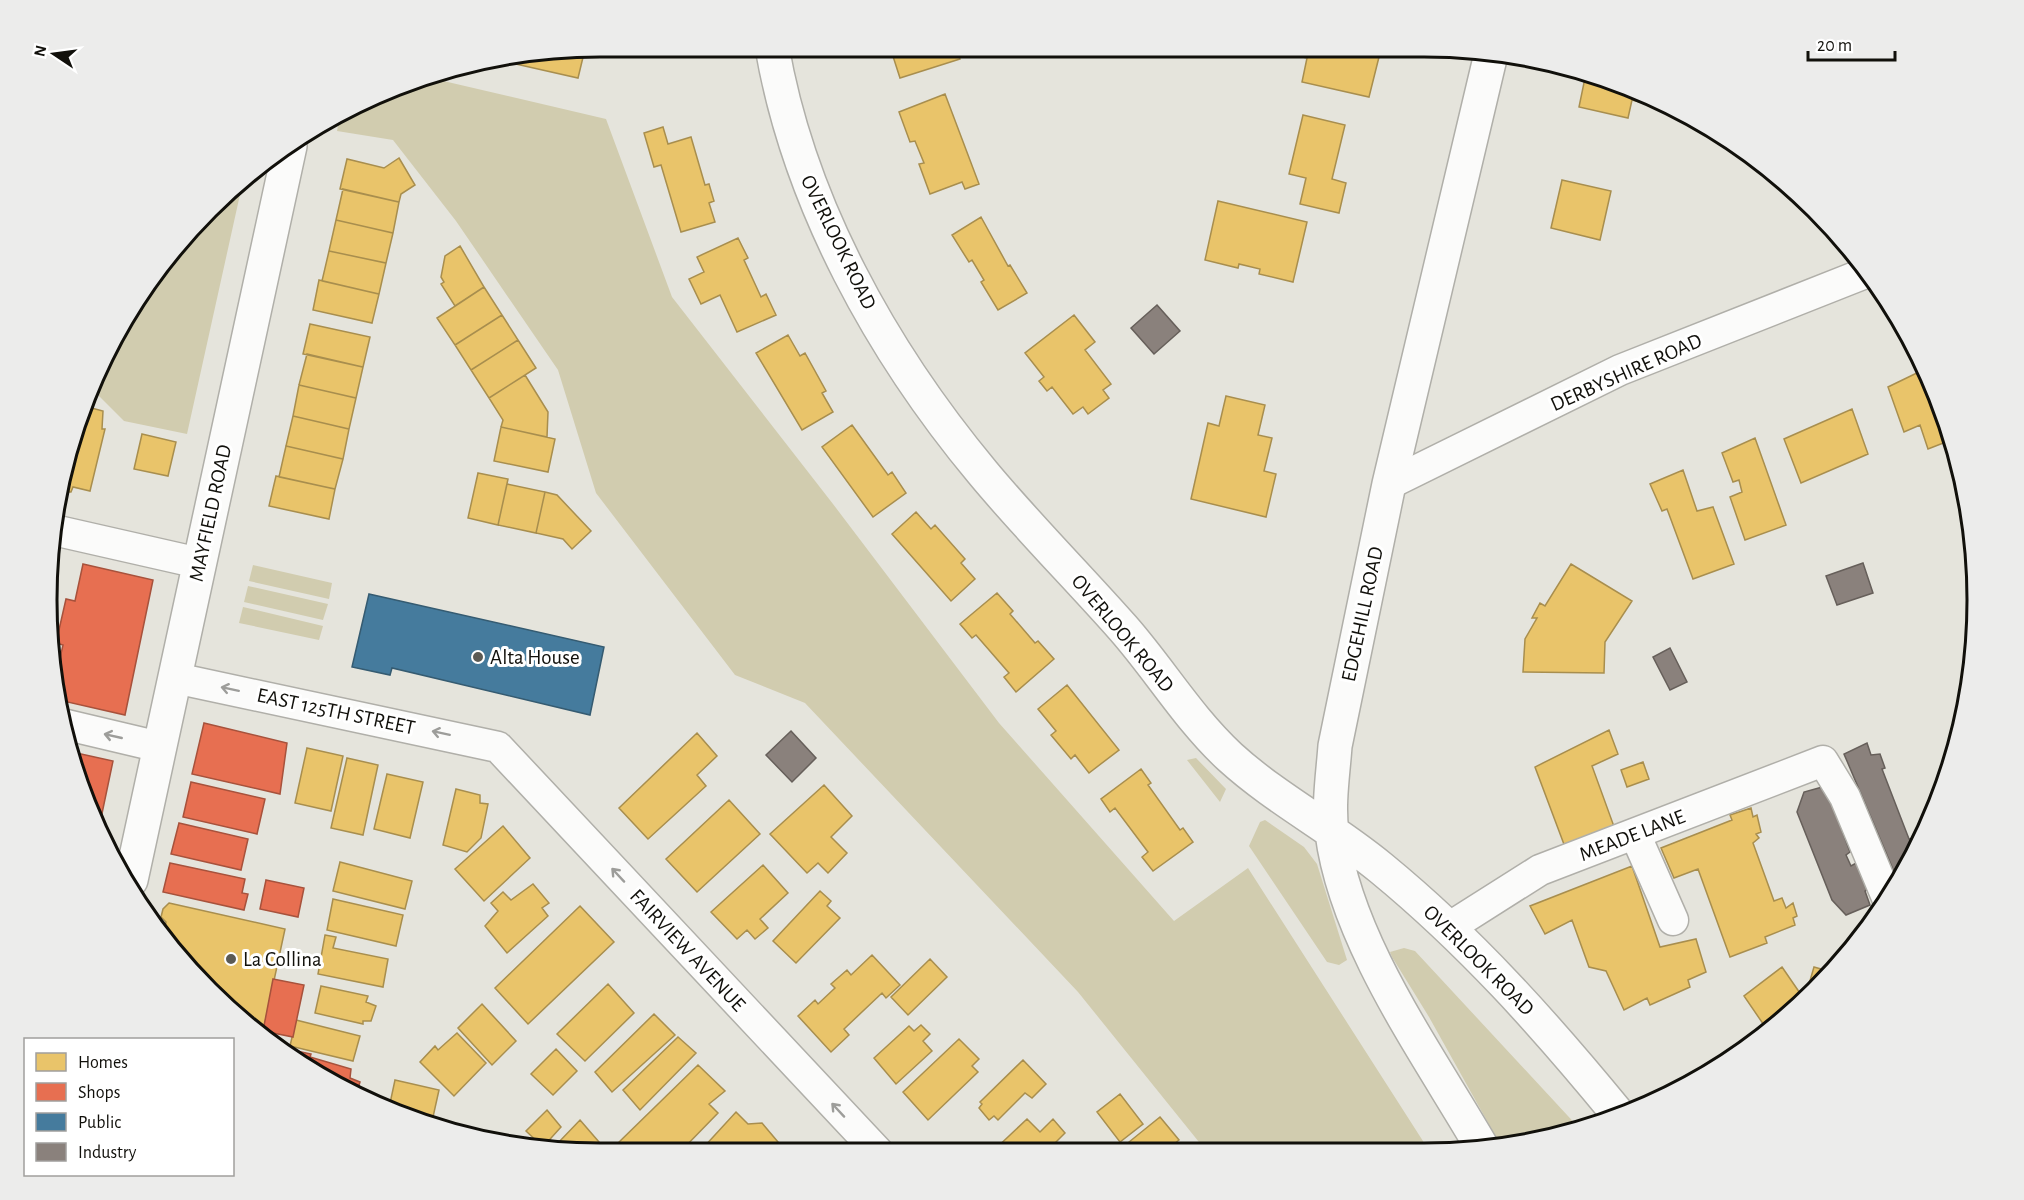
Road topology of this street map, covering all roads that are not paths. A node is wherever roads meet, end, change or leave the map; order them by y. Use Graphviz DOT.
graph roads {
  1 [pos="774,57"];
  2 [pos="1489,61"];
  3 [pos="288,156"];
  4 [pos="1859,275"];
  5 [pos="1389,484"];
  6 [pos="62,532"];
  7 [pos="199,563"];
  8 [pos="175,678"];
  9 [pos="72,726"];
  10 [pos="160,747"];
  11 [pos="498,747"];
  12 [pos="1332,832"];
  13 [pos="1635,834"];
  14 [pos="132,875"];
  15 [pos="1883,889"];
  16 [pos="1674,920"];
  17 [pos="1450,927"];
  18 [pos="1614,1109"];
  19 [pos="1478,1140"];
  20 [pos="870,1143"];
  1 -- 12 [label="street, OVERLOOK ROAD"];
  2 -- 5 [label="street, EDGEHILL ROAD"];
  3 -- 7 [label="street, MAYFIELD ROAD"];
  4 -- 5 [label="street, DERBYSHIRE ROAD"];
  5 -- 12 [label="street, EDGEHILL ROAD"];
  6 -- 7 [label="street"];
  7 -- 8 [label="street, MAYFIELD ROAD"];
  8 -- 10 [label="street, MAYFIELD ROAD"];
  11 -- 8 [label="street, EAST 125TH STREET, one-way"];
  10 -- 9 [label="street, one-way"];
  10 -- 14 [label="street, MAYFIELD ROAD"];
  20 -- 11 [label="street, FAIRVIEW AVENUE, one-way"];
  12 -- 17 [label="street, OVERLOOK ROAD"];
  12 -- 19 [label="street, EDGEHILL ROAD"];
  13 -- 15 [label="street, MEADE LANE"];
  13 -- 16 [label="street"];
  13 -- 17 [label="street, MEADE LANE"];
  17 -- 18 [label="street, OVERLOOK ROAD"];
}
